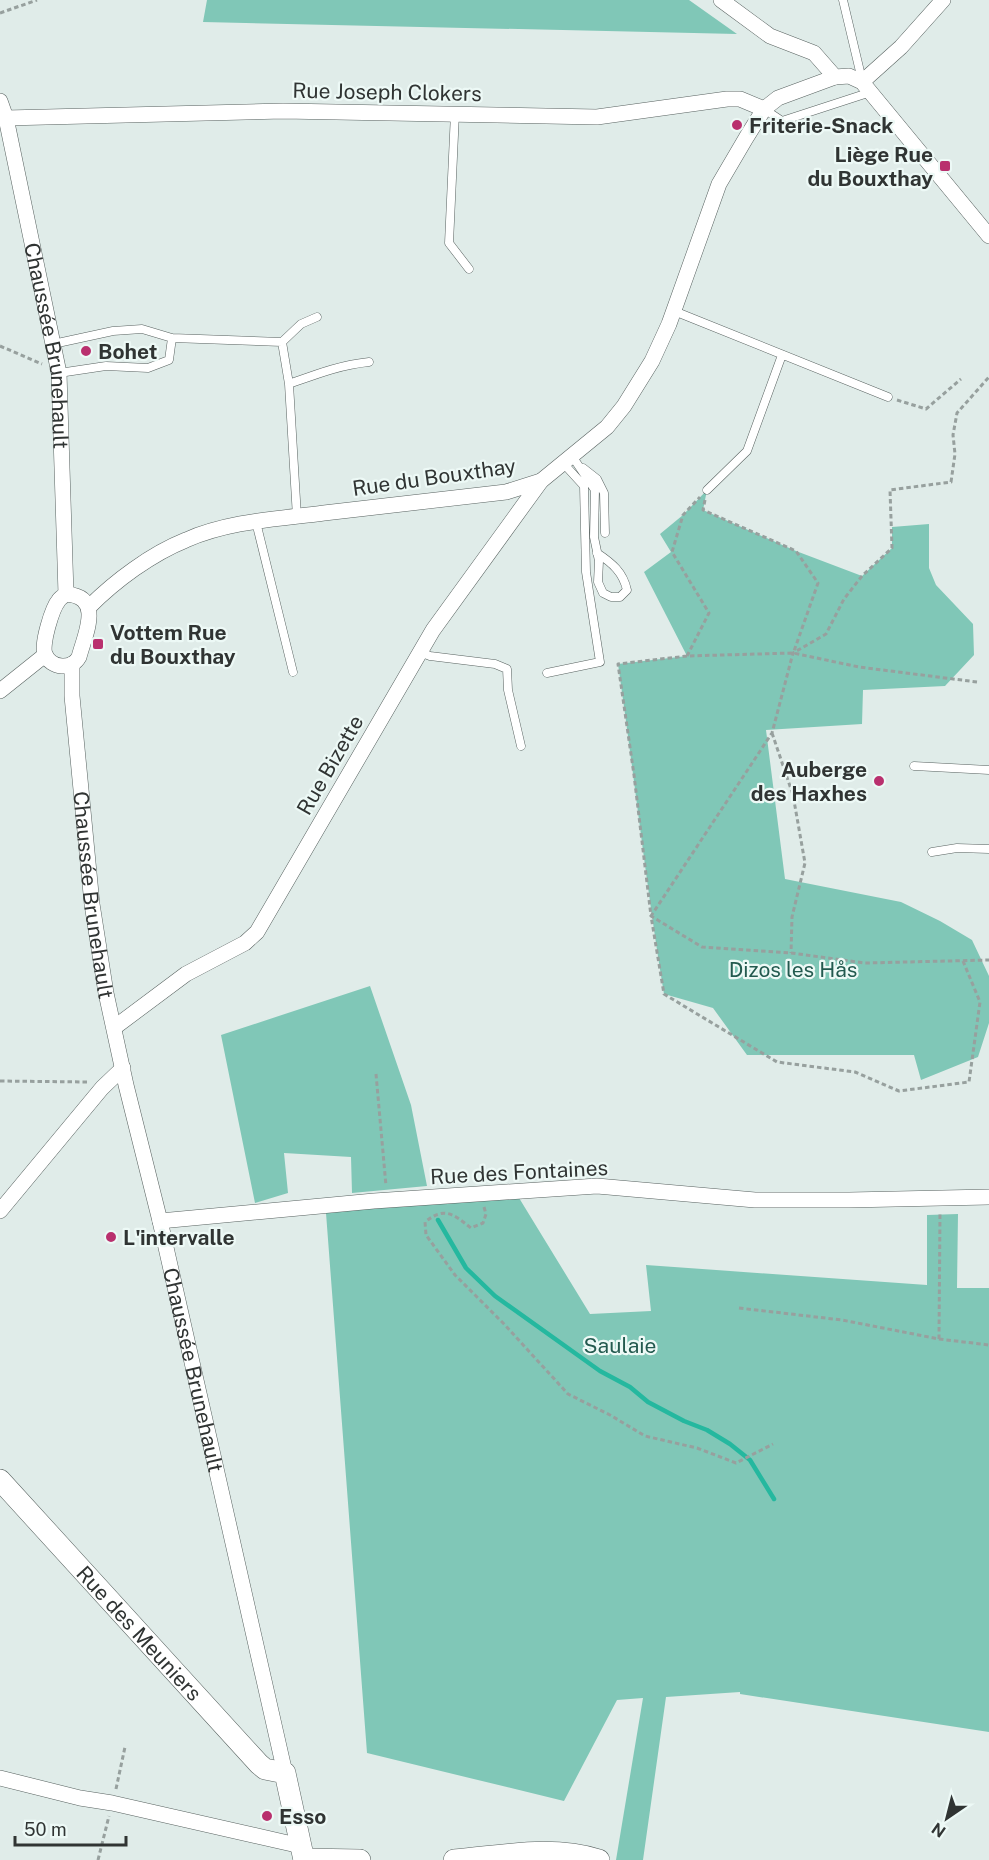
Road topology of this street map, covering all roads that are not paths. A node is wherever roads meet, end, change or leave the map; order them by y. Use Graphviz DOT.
graph roads {
  1 [pos="721,0"];
  2 [pos="843,0"];
  3 [pos="943,0"];
  4 [pos="835,77"];
  5 [pos="866,87"];
  6 [pos="0,101"];
  7 [pos="764,109"];
  8 [pos="455,113"];
  9 [pos="6,118"];
  10 [pos="989,236"];
  11 [pos="469,269"];
  12 [pos="674,311"];
  13 [pos="317,317"];
  14 [pos="172,338"];
  15 [pos="282,342"];
  16 [pos="53,344"];
  17 [pos="782,355"];
  18 [pos="369,362"];
  19 [pos="58,371"];
  20 [pos="289,384"];
  21 [pos="888,397"];
  22 [pos="570,460"];
  23 [pos="541,481"];
  24 [pos="706,490"];
  25 [pos="297,517"];
  26 [pos="256,522"];
  27 [pos="605,533"];
  28 [pos="597,553"];
  29 [pos="66,594"];
  30 [pos="89,607"];
  31 [pos="420,652"];
  32 [pos="45,654"];
  33 [pos="72,664"];
  34 [pos="293,672"];
  35 [pos="548,673"];
  36 [pos="0,691"];
  37 [pos="521,746"];
  38 [pos="914,766"];
  39 [pos="989,770"];
  40 [pos="989,849"];
  41 [pos="932,852"];
  42 [pos="115,1027"];
  43 [pos="123,1068"];
  44 [pos="989,1197"];
  45 [pos="0,1211"];
  46 [pos="160,1221"];
  47 [pos="0,1480"];
  48 [pos="285,1773"];
  49 [pos="0,1778"];
  50 [pos="303,1855"];
  51 [pos="360,1860"];
  52 [pos="453,1860"];
  53 [pos="599,1860"];
  1 -- 4 [label="street"];
  2 -- 5 [label="lane"];
  3 -- 5 [label="street"];
  4 -- 5 [label="street"];
  4 -- 7 [label="street, Rue du Bouxthay"];
  5 -- 7 [label="lane"];
  5 -- 10 [label="street"];
  6 -- 9 [label="street, Chaussée Brunehault"];
  7 -- 8 [label="street, Rue Joseph Clokers"];
  7 -- 12 [label="street, Rue du Bouxthay"];
  8 -- 9 [label="street, Rue Joseph Clokers"];
  8 -- 11 [label="lane"];
  9 -- 16 [label="street, Chaussée Brunehault"];
  12 -- 17 [label="lane"];
  12 -- 22 [label="street, Rue du Bouxthay"];
  13 -- 15 [label="lane"];
  14 -- 15 [label="lane"];
  14 -- 16 [label="lane"];
  14 -- 19 [label="lane"];
  15 -- 20 [label="lane"];
  16 -- 19 [label="street, Chaussée Brunehault"];
  17 -- 21 [label="lane"];
  17 -- 24 [label="lane"];
  18 -- 20 [label="lane"];
  19 -- 29 [label="street, Chaussée Brunehault"];
  20 -- 25 [label="lane"];
  22 -- 23 [label="street, Rue du Bouxthay"];
  22 -- 27 [label="lane"];
  22 -- 28 [label="lane"];
  22 -- 35 [label="lane"];
  23 -- 25 [label="street, Rue du Bouxthay"];
  23 -- 31 [label="street, Rue Bizette"];
  25 -- 26 [label="street, Rue du Bouxthay"];
  26 -- 30 [label="street, Rue du Bouxthay"];
  26 -- 34 [label="lane"];
  28 -- 28 [label="lane"];
  29 -- 30 [label="street"];
  29 -- 32 [label="street"];
  30 -- 33 [label="street, Chaussée Brunehault"];
  31 -- 37 [label="lane"];
  31 -- 42 [label="street, Rue Bizette"];
  32 -- 33 [label="street"];
  32 -- 36 [label="street"];
  33 -- 42 [label="street, Chaussée Brunehault"];
  38 -- 39 [label="lane"];
  40 -- 41 [label="lane"];
  42 -- 43 [label="street, Chaussée Brunehault"];
  43 -- 45 [label="street"];
  43 -- 46 [label="street, Chaussée Brunehault"];
  44 -- 46 [label="street, Rue des Fontaines"];
  46 -- 48 [label="street, Chaussée Brunehault"];
  47 -- 48 [label="street, Rue des Meuniers"];
  48 -- 50 [label="street, Chaussée Brunehault"];
  49 -- 50 [label="street"];
  50 -- 51 [label="street"];
  52 -- 53 [label="street"];
}
